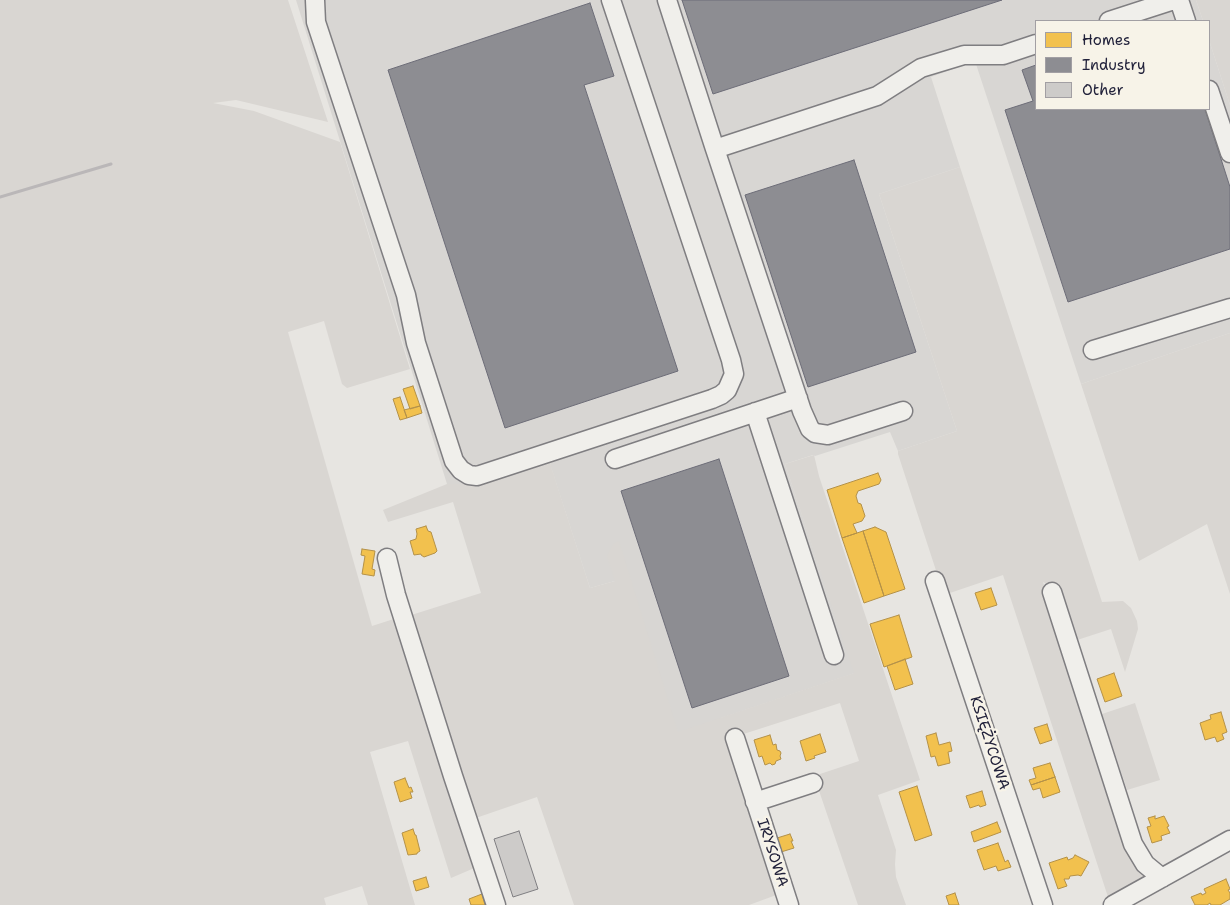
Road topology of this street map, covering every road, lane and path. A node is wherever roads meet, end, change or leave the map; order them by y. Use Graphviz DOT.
graph roads {
  1 [pos="316,0"];
  2 [pos="611,0"];
  3 [pos="667,0"];
  4 [pos="1174,0"];
  5 [pos="1179,0"];
  6 [pos="1112,20"];
  7 [pos="1186,20"];
  8 [pos="1035,44"];
  9 [pos="1210,93"];
  10 [pos="715,149"];
  11 [pos="1230,153"];
  12 [pos="1230,308"];
  13 [pos="1093,350"];
  14 [pos="798,398"];
  15 [pos="903,411"];
  16 [pos="754,412"];
  17 [pos="615,459"];
  18 [pos="387,558"];
  19 [pos="935,580"];
  20 [pos="1052,592"];
  21 [pos="834,655"];
  22 [pos="734,738"];
  23 [pos="814,783"];
  24 [pos="755,802"];
  25 [pos="1230,840"];
  26 [pos="1162,878"];
  27 [pos="1119,903"];
  28 [pos="496,905"];
  29 [pos="790,905"];
  30 [pos="1043,905"];
  1 -- 2 [label="street"];
  3 -- 10 [label="street"];
  4 -- 6 [label="street"];
  5 -- 7 [label="street"];
  8 -- 10 [label="street"];
  9 -- 11 [label="street"];
  10 -- 14 [label="street"];
  12 -- 13 [label="street"];
  14 -- 15 [label="street"];
  14 -- 16 [label="street"];
  16 -- 17 [label="street"];
  16 -- 21 [label="street"];
  18 -- 28 [label="street"];
  19 -- 30 [label="street, KSIĘŻYCOWA"];
  20 -- 26 [label="street"];
  22 -- 24 [label="street, IRYSOWA"];
  23 -- 24 [label="street, IRYSOWA"];
  24 -- 29 [label="street, IRYSOWA"];
  25 -- 26 [label="street"];
  26 -- 27 [label="street"];
}
